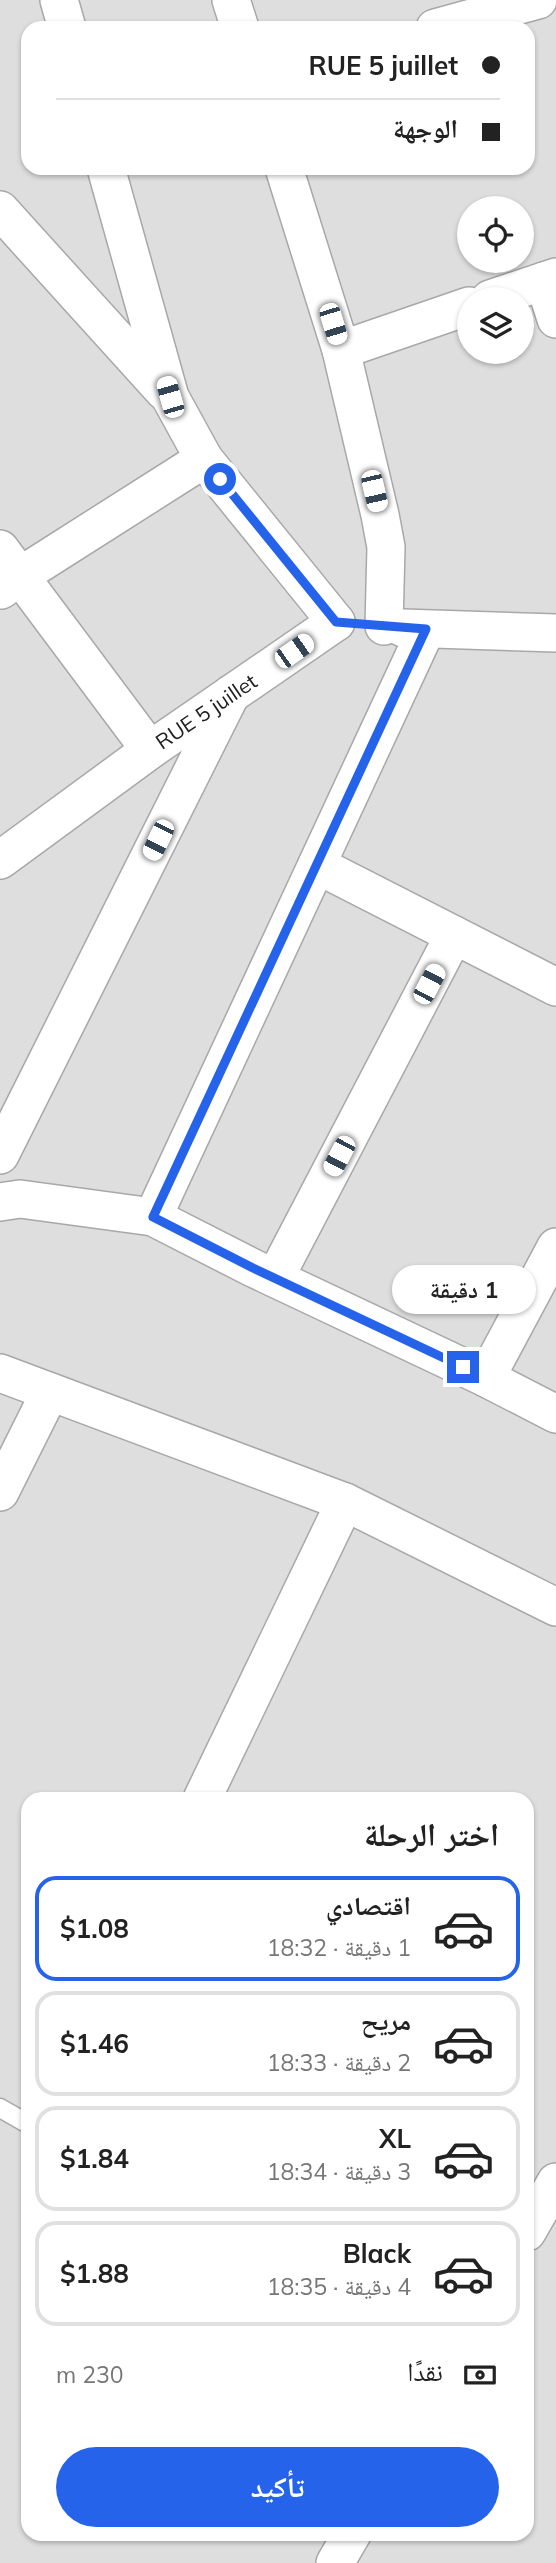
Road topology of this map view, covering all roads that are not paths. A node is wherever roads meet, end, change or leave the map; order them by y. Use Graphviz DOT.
graph roads {
  1 [pos="59,0"];
  2 [pos="231,0"];
  3 [pos="538,0"];
  4 [pos="64,21"];
  5 [pos="238,21"];
  6 [pos="461,21"];
  7 [pos="108,175"];
  8 [pos="286,175"];
  9 [pos="0,210"];
  10 [pos="550,279"];
  11 [pos="526,287"];
  12 [pos="457,310"];
  13 [pos="556,319"];
  14 [pos="341,350"];
  15 [pos="170,397"];
  16 [pos="204,458"];
  17 [pos="7,572"];
  18 [pos="336,622"];
  19 [pos="384,626"];
  20 [pos="426,629"];
  21 [pos="556,633"];
  22 [pos="231,694"];
  23 [pos="150,750"];
  24 [pos="0,860"];
  25 [pos="317,865"];
  26 [pos="454,935"];
  27 [pos="556,987"];
  28 [pos="0,1155"];
  29 [pos="0,1202"];
  30 [pos="153,1217"];
  31 [pos="556,1247"];
  32 [pos="275,1279"];
  33 [pos="0,1373"];
  34 [pos="486,1378"];
  35 [pos="50,1392"];
  36 [pos="556,1414"];
  37 [pos="0,1492"];
  38 [pos="345,1502"];
  39 [pos="556,1606"];
  40 [pos="205,1792"];
  41 [pos="0,2108"];
  42 [pos="21,2120"];
  43 [pos="556,2182"];
  44 [pos="534,2220"];
  45 [pos="348,2541"];
  46 [pos="335,2563"];
  1 -- 4 [label="street"];
  2 -- 5 [label="street"];
  3 -- 6 [label="street"];
  7 -- 15 [label="street"];
  8 -- 14 [label="street"];
  9 -- 15 [label="street"];
  10 -- 11 [label="street"];
  10 -- 13 [label="street"];
  12 -- 14 [label="street"];
  14 -- 19 [label="street"];
  15 -- 16 [label="street"];
  16 -- 17 [label="street"];
  16 -- 18 [label="street"];
  17 -- 23 [label="street, RUE 5 juillet"];
  18 -- 19 [label="street"];
  18 -- 22 [label="street, RUE 5 juillet"];
  19 -- 20 [label="street"];
  20 -- 21 [label="street"];
  20 -- 25 [label="street"];
  22 -- 23 [label="street, RUE 5 juillet"];
  22 -- 28 [label="street"];
  23 -- 24 [label="street"];
  25 -- 26 [label="street"];
  25 -- 30 [label="street"];
  26 -- 27 [label="street"];
  26 -- 32 [label="street"];
  29 -- 30 [label="street"];
  30 -- 32 [label="street"];
  31 -- 34 [label="street"];
  32 -- 34 [label="street"];
  33 -- 35 [label="street"];
  34 -- 36 [label="street"];
  35 -- 37 [label="street"];
  35 -- 38 [label="street"];
  38 -- 39 [label="street"];
  38 -- 40 [label="street"];
  41 -- 42 [label="lane"];
  43 -- 44 [label="street"];
  45 -- 46 [label="street"];
}
